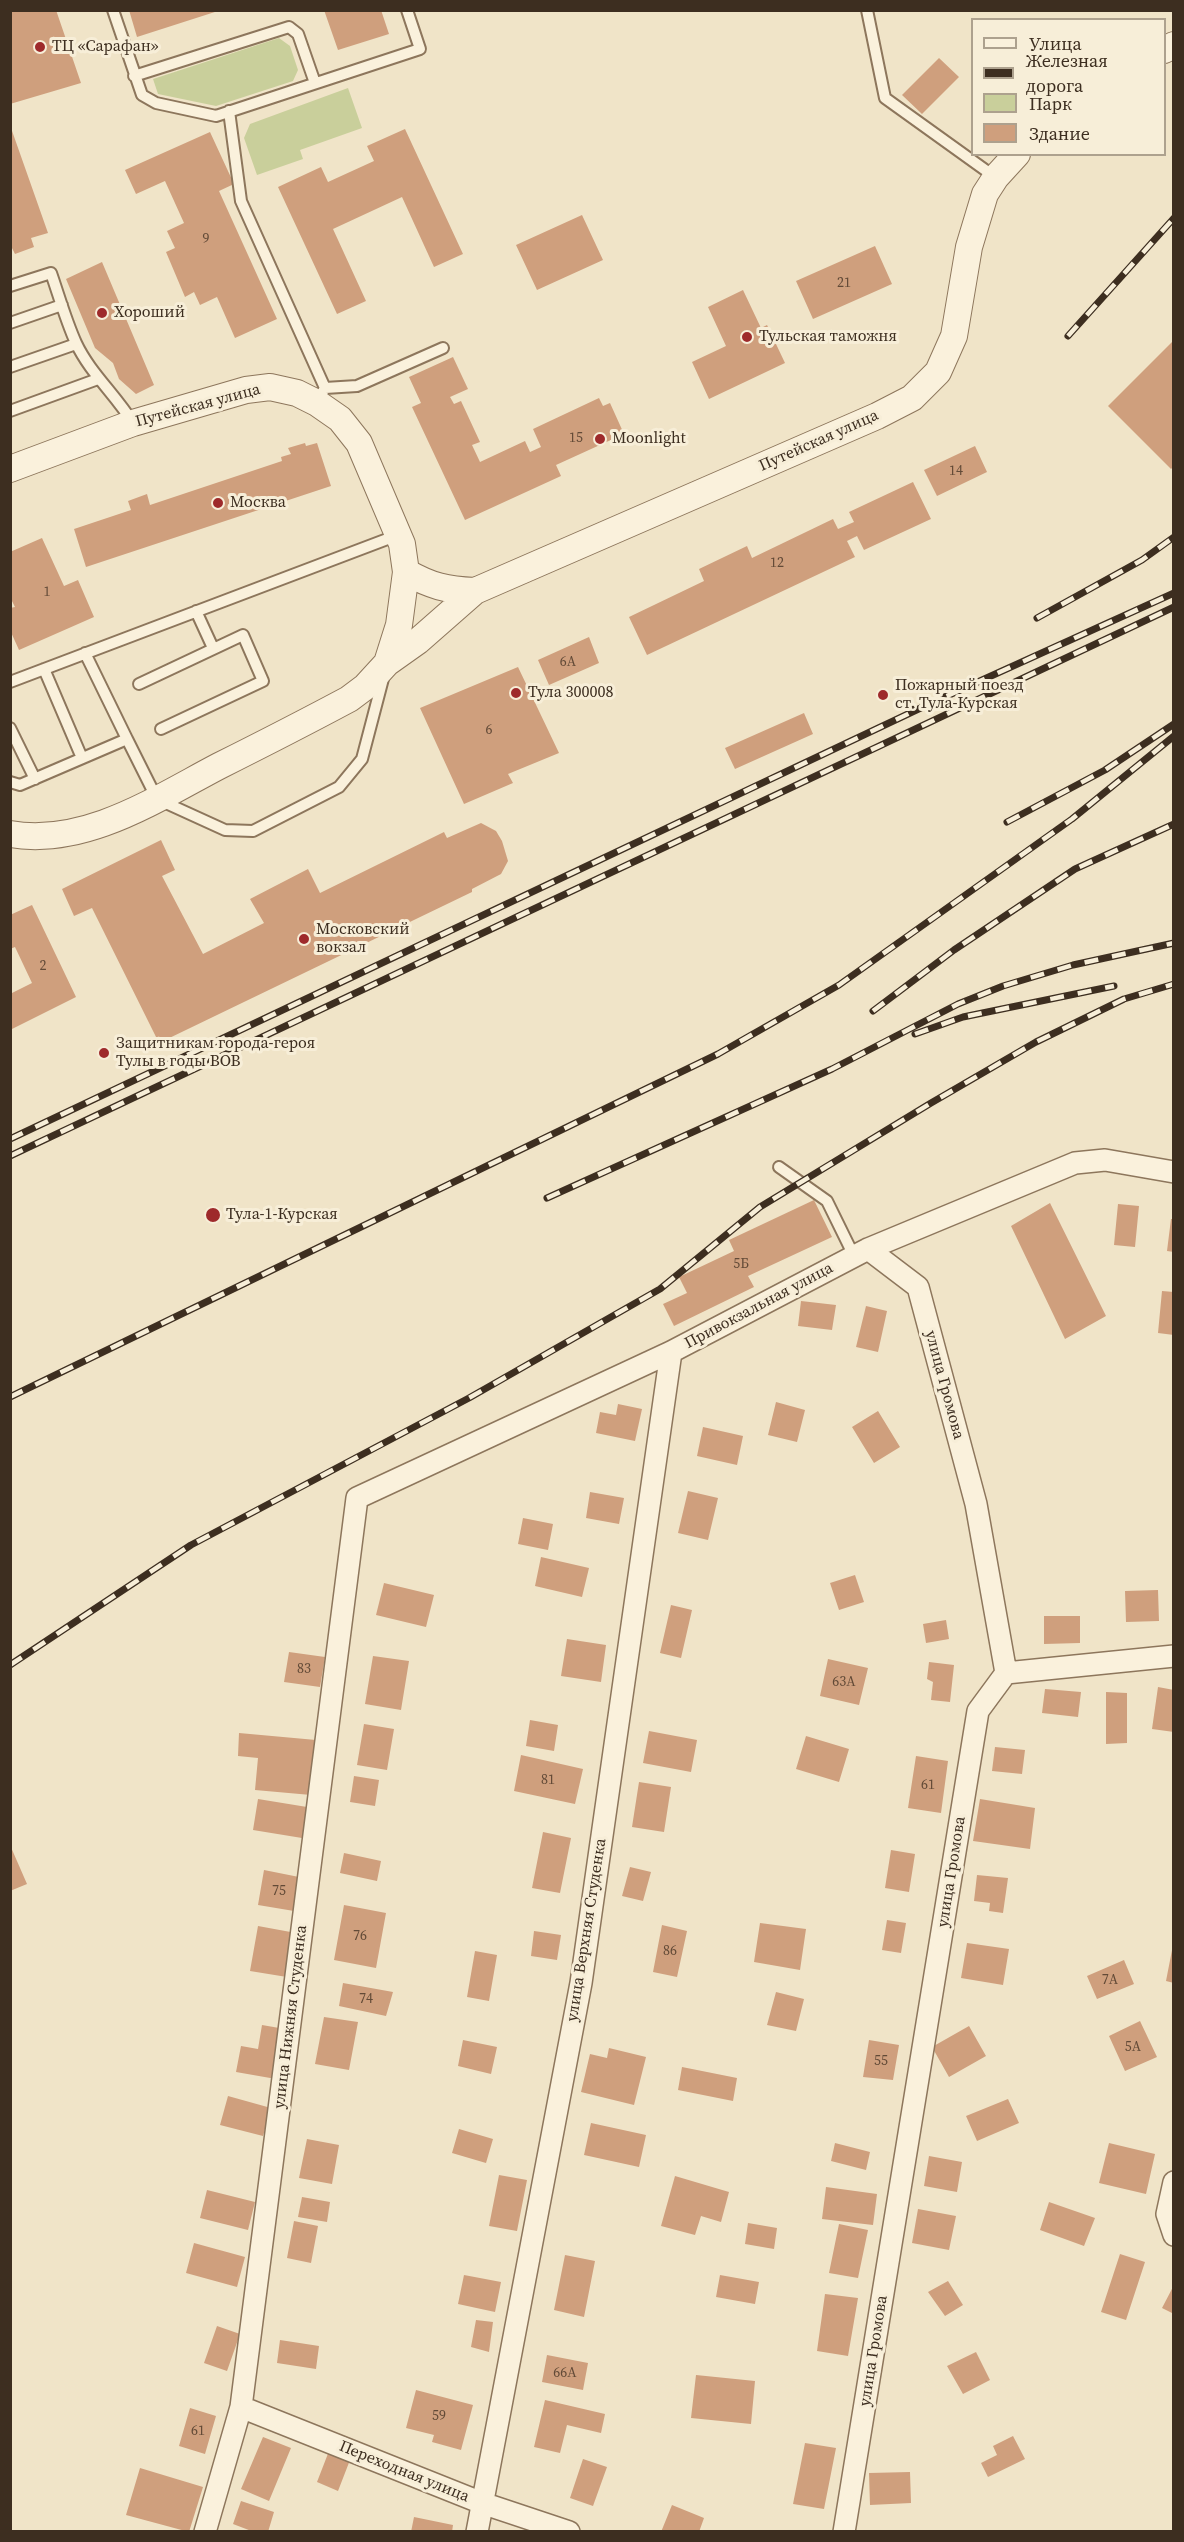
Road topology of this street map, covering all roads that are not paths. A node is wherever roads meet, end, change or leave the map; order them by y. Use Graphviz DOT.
graph roads {
  1 [pos="113,10"];
  2 [pos="407,10"];
  3 [pos="867,10"];
  4 [pos="135,76"];
  5 [pos="315,83"];
  6 [pos="230,111"];
  7 [pos="1015,156"];
  8 [pos="996,177"];
  9 [pos="10,286"];
  10 [pos="62,305"];
  11 [pos="10,323"];
  12 [pos="76,344"];
  13 [pos="442,348"];
  14 [pos="10,368"];
  15 [pos="98,379"];
  16 [pos="321,395"];
  17 [pos="10,411"];
  18 [pos="133,423"];
  19 [pos="10,469"];
  20 [pos="398,535"];
  21 [pos="406,572"];
  22 [pos="475,591"];
  23 [pos="196,611"];
  24 [pos="213,648"];
  25 [pos="86,653"];
  26 [pos="387,663"];
  27 [pos="44,669"];
  28 [pos="10,682"];
  29 [pos="139,684"];
  30 [pos="10,728"];
  31 [pos="161,729"];
  32 [pos="127,739"];
  33 [pos="82,758"];
  34 [pos="35,779"];
  35 [pos="10,782"];
  36 [pos="157,799"];
  37 [pos="10,834"];
  38 [pos="779,1167"];
  39 [pos="1173,1172"];
  40 [pos="861,1253"];
  41 [pos="671,1352"];
  42 [pos="357,1498"];
  43 [pos="1173,1656"];
  44 [pos="1006,1673"];
  45 [pos="1173,2182"];
  46 [pos="1173,2235"];
  47 [pos="241,2407"];
  48 [pos="482,2503"];
  49 [pos="204,2532"];
  50 [pos="477,2532"];
  51 [pos="569,2532"];
  52 [pos="844,2532"];
  1 -- 4 [label="lane"];
  2 -- 5 [label="lane"];
  3 -- 8 [label="lane"];
  4 -- 5 [label="lane"];
  4 -- 6 [label="lane"];
  5 -- 6 [label="lane"];
  6 -- 16 [label="lane"];
  7 -- 8 [label="street, Путейская улица"];
  8 -- 22 [label="street, Путейская улица"];
  9 -- 10 [label="lane"];
  10 -- 11 [label="lane"];
  10 -- 12 [label="lane"];
  12 -- 14 [label="lane"];
  12 -- 15 [label="lane"];
  13 -- 16 [label="lane"];
  15 -- 17 [label="lane"];
  15 -- 18 [label="lane"];
  16 -- 18 [label="street, Путейская улица"];
  16 -- 20 [label="street, Путейская улица"];
  18 -- 19 [label="street, Путейская улица"];
  20 -- 21 [label="street, Путейская улица"];
  20 -- 23 [label="lane"];
  21 -- 22 [label="street"];
  21 -- 26 [label="street, Путейская улица"];
  22 -- 26 [label="street"];
  23 -- 24 [label="lane"];
  23 -- 25 [label="lane"];
  24 -- 29 [label="lane"];
  24 -- 31 [label="lane"];
  25 -- 27 [label="lane"];
  25 -- 32 [label="lane"];
  26 -- 36 [label="street"];
  26 -- 36 [label="lane"];
  27 -- 28 [label="lane"];
  27 -- 33 [label="lane"];
  30 -- 34 [label="lane"];
  32 -- 33 [label="lane"];
  32 -- 36 [label="lane"];
  33 -- 34 [label="lane"];
  34 -- 35 [label="lane"];
  36 -- 37 [label="street"];
  38 -- 40 [label="lane"];
  39 -- 40 [label="street, Привокзальная улица"];
  40 -- 41 [label="street, Привокзальная улица"];
  40 -- 44 [label="street, улица Громова"];
  41 -- 42 [label="street, Привокзальная улица"];
  41 -- 48 [label="street, улица Верхняя Cтуденка"];
  42 -- 47 [label="street, улица Нижняя Cтуденкa"];
  43 -- 44 [label="street"];
  44 -- 52 [label="street, улица Громова"];
  45 -- 46 [label="street"];
  47 -- 48 [label="street, Переходная улица"];
  47 -- 49 [label="street, улица Нижняя Cтуденкa"];
  48 -- 50 [label="street, улица Верхняя Cтуденка"];
  48 -- 51 [label="street, Переходная улица"];
}
